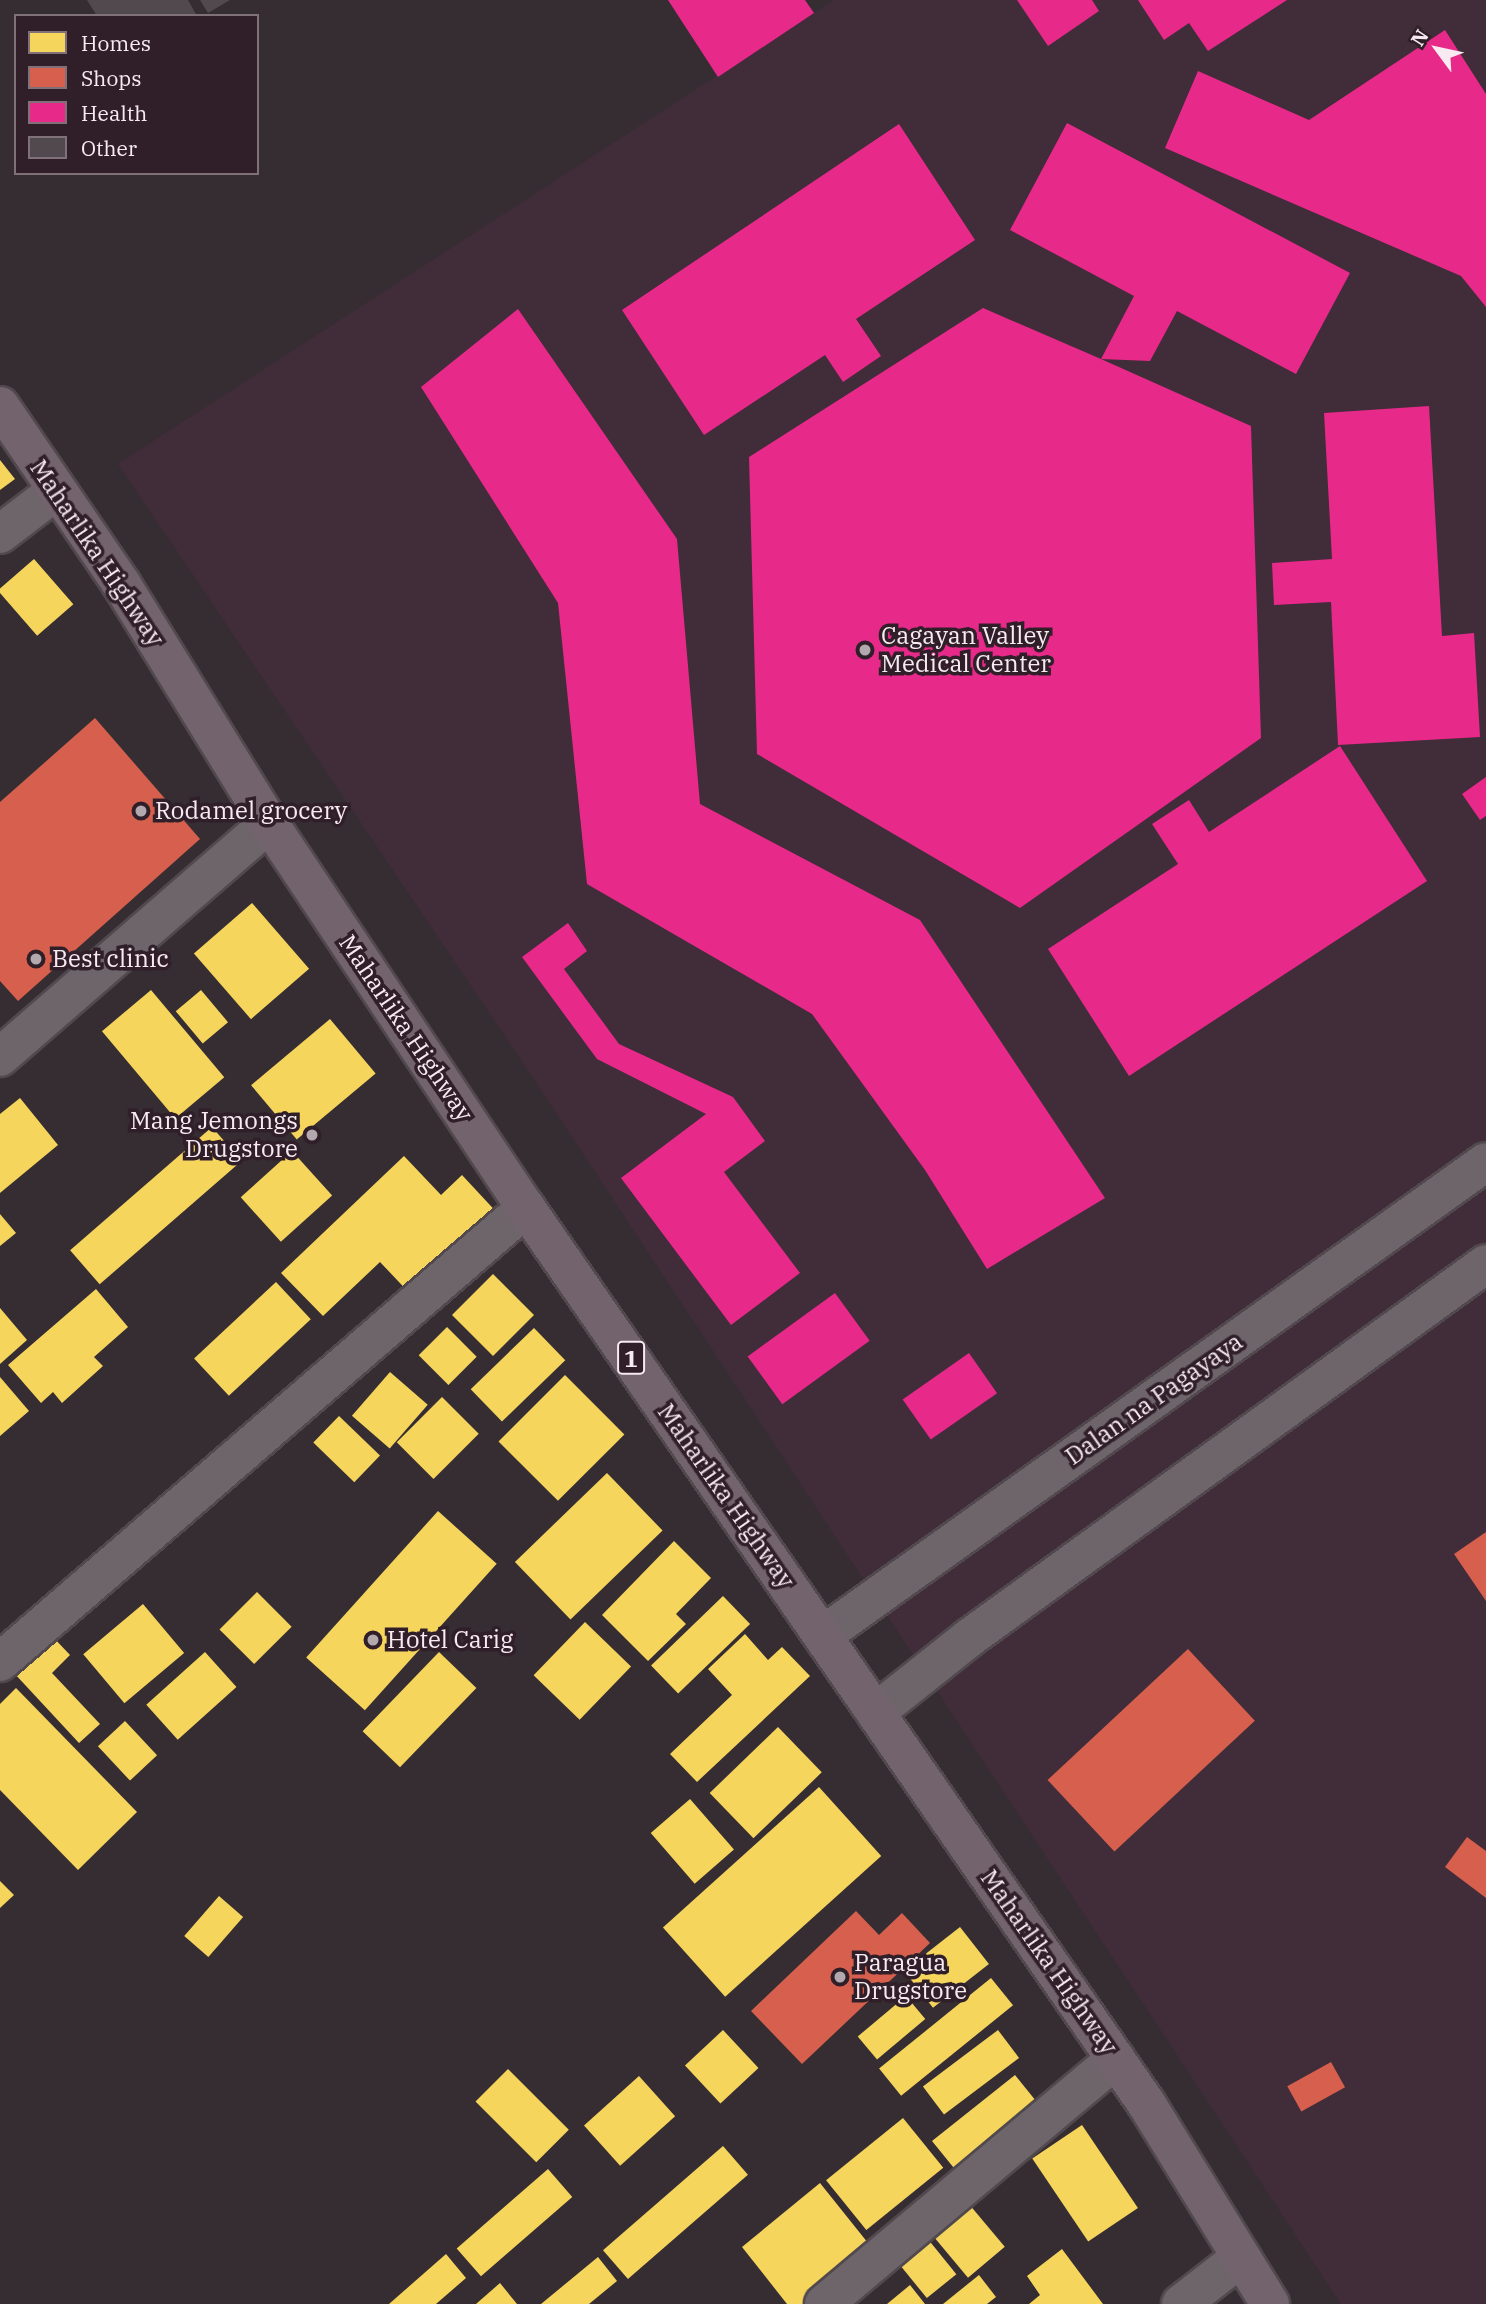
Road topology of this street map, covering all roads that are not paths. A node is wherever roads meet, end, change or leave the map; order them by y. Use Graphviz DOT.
graph roads {
  1 [pos="0,406"];
  2 [pos="56,491"];
  3 [pos="0,534"];
  4 [pos="269,823"];
  5 [pos="0,1057"];
  6 [pos="1486,1162"];
  7 [pos="526,1208"];
  8 [pos="1486,1264"];
  9 [pos="823,1635"];
  10 [pos="0,1662"];
  11 [pos="876,1712"];
  12 [pos="1116,2059"];
  13 [pos="1240,2258"];
  14 [pos="824,2304"];
  15 [pos="1181,2304"];
  16 [pos="1270,2304"];
  1 -- 2 [label="highway, Maharlika Highway / 1"];
  2 -- 3 [label="street"];
  2 -- 4 [label="highway, Maharlika Highway / 1"];
  4 -- 5 [label="street"];
  4 -- 7 [label="highway, Maharlika Highway / 1"];
  6 -- 9 [label="street, Dalan na Pagayaya"];
  7 -- 9 [label="highway, Maharlika Highway / 1"];
  7 -- 10 [label="street"];
  8 -- 11 [label="street"];
  9 -- 11 [label="highway, Maharlika Highway / 1"];
  11 -- 12 [label="highway, Maharlika Highway / 1"];
  12 -- 13 [label="highway, Maharlika Highway / 1"];
  12 -- 14 [label="street"];
  13 -- 15 [label="street"];
  13 -- 16 [label="highway, Maharlika Highway / 1"];
}
